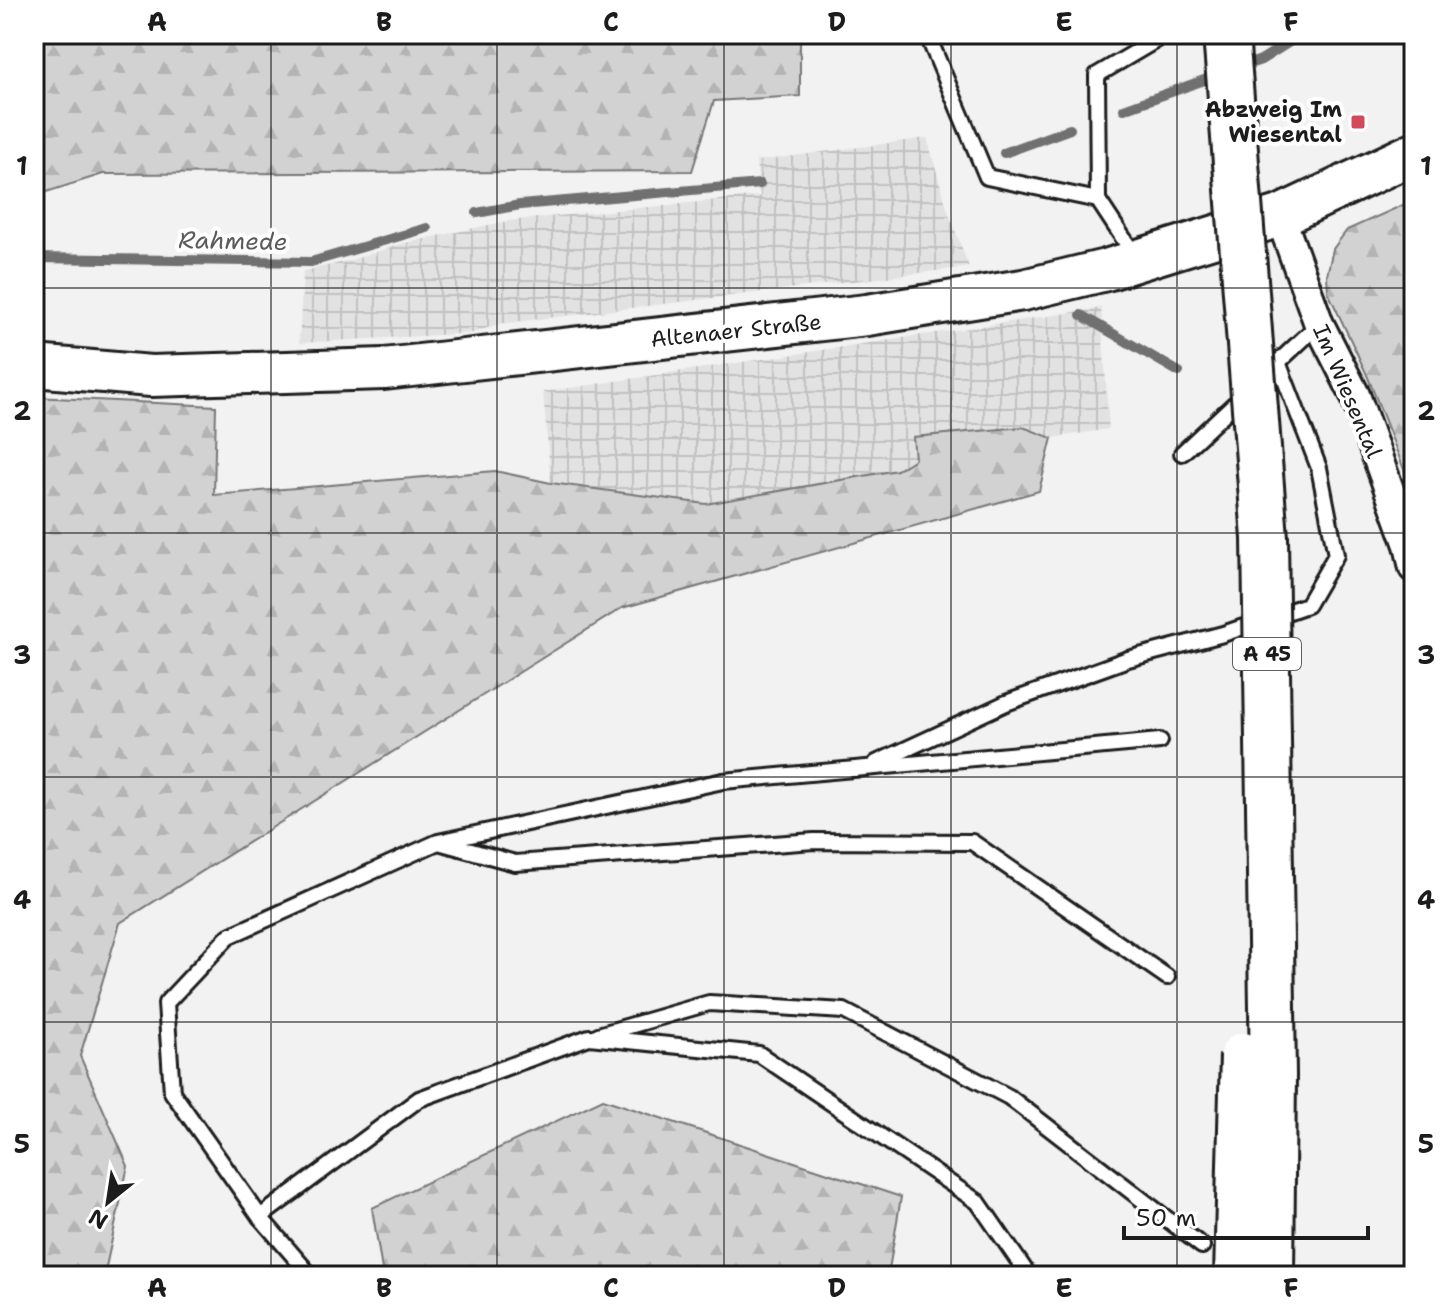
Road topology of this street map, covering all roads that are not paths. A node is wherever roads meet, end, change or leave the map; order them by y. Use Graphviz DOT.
graph roads {
  1 [pos="927,34"];
  2 [pos="1207,34"];
  3 [pos="1226,34"];
  4 [pos="1158,39"];
  5 [pos="1414,153"];
  6 [pos="1098,200"];
  7 [pos="1280,216"];
  8 [pos="1137,261"];
  9 [pos="1319,324"];
  10 [pos="1278,362"];
  11 [pos="34,366"];
  12 [pos="1182,453"];
  13 [pos="1414,568"];
  14 [pos="1160,741"];
  15 [pos="866,768"];
  16 [pos="438,842"];
  17 [pos="1167,977"];
  18 [pos="589,1037"];
  19 [pos="260,1217"];
  20 [pos="1202,1246"];
  21 [pos="311,1276"];
  22 [pos="1029,1276"];
  23 [pos="1237,1276"];
  24 [pos="1271,1276"];
  1 -- 6 [label="lane"];
  2 -- 23 [label="highway, A 45, bridge"];
  3 -- 24 [label="highway, A 45, bridge"];
  4 -- 6 [label="lane"];
  5 -- 7 [label="main road, Altenaer Straße"];
  6 -- 8 [label="lane"];
  7 -- 8 [label="main road, Altenaer Straße"];
  7 -- 9 [label="street, Im Wiesental"];
  8 -- 11 [label="main road, Altenaer Straße"];
  9 -- 10 [label="lane"];
  9 -- 13 [label="street, Im Wiesental"];
  10 -- 12 [label="lane"];
  10 -- 15 [label="lane"];
  14 -- 15 [label="lane"];
  15 -- 16 [label="lane"];
  16 -- 17 [label="lane"];
  16 -- 19 [label="lane"];
  18 -- 19 [label="lane"];
  18 -- 20 [label="lane"];
  18 -- 22 [label="lane"];
  19 -- 21 [label="lane"];
}
